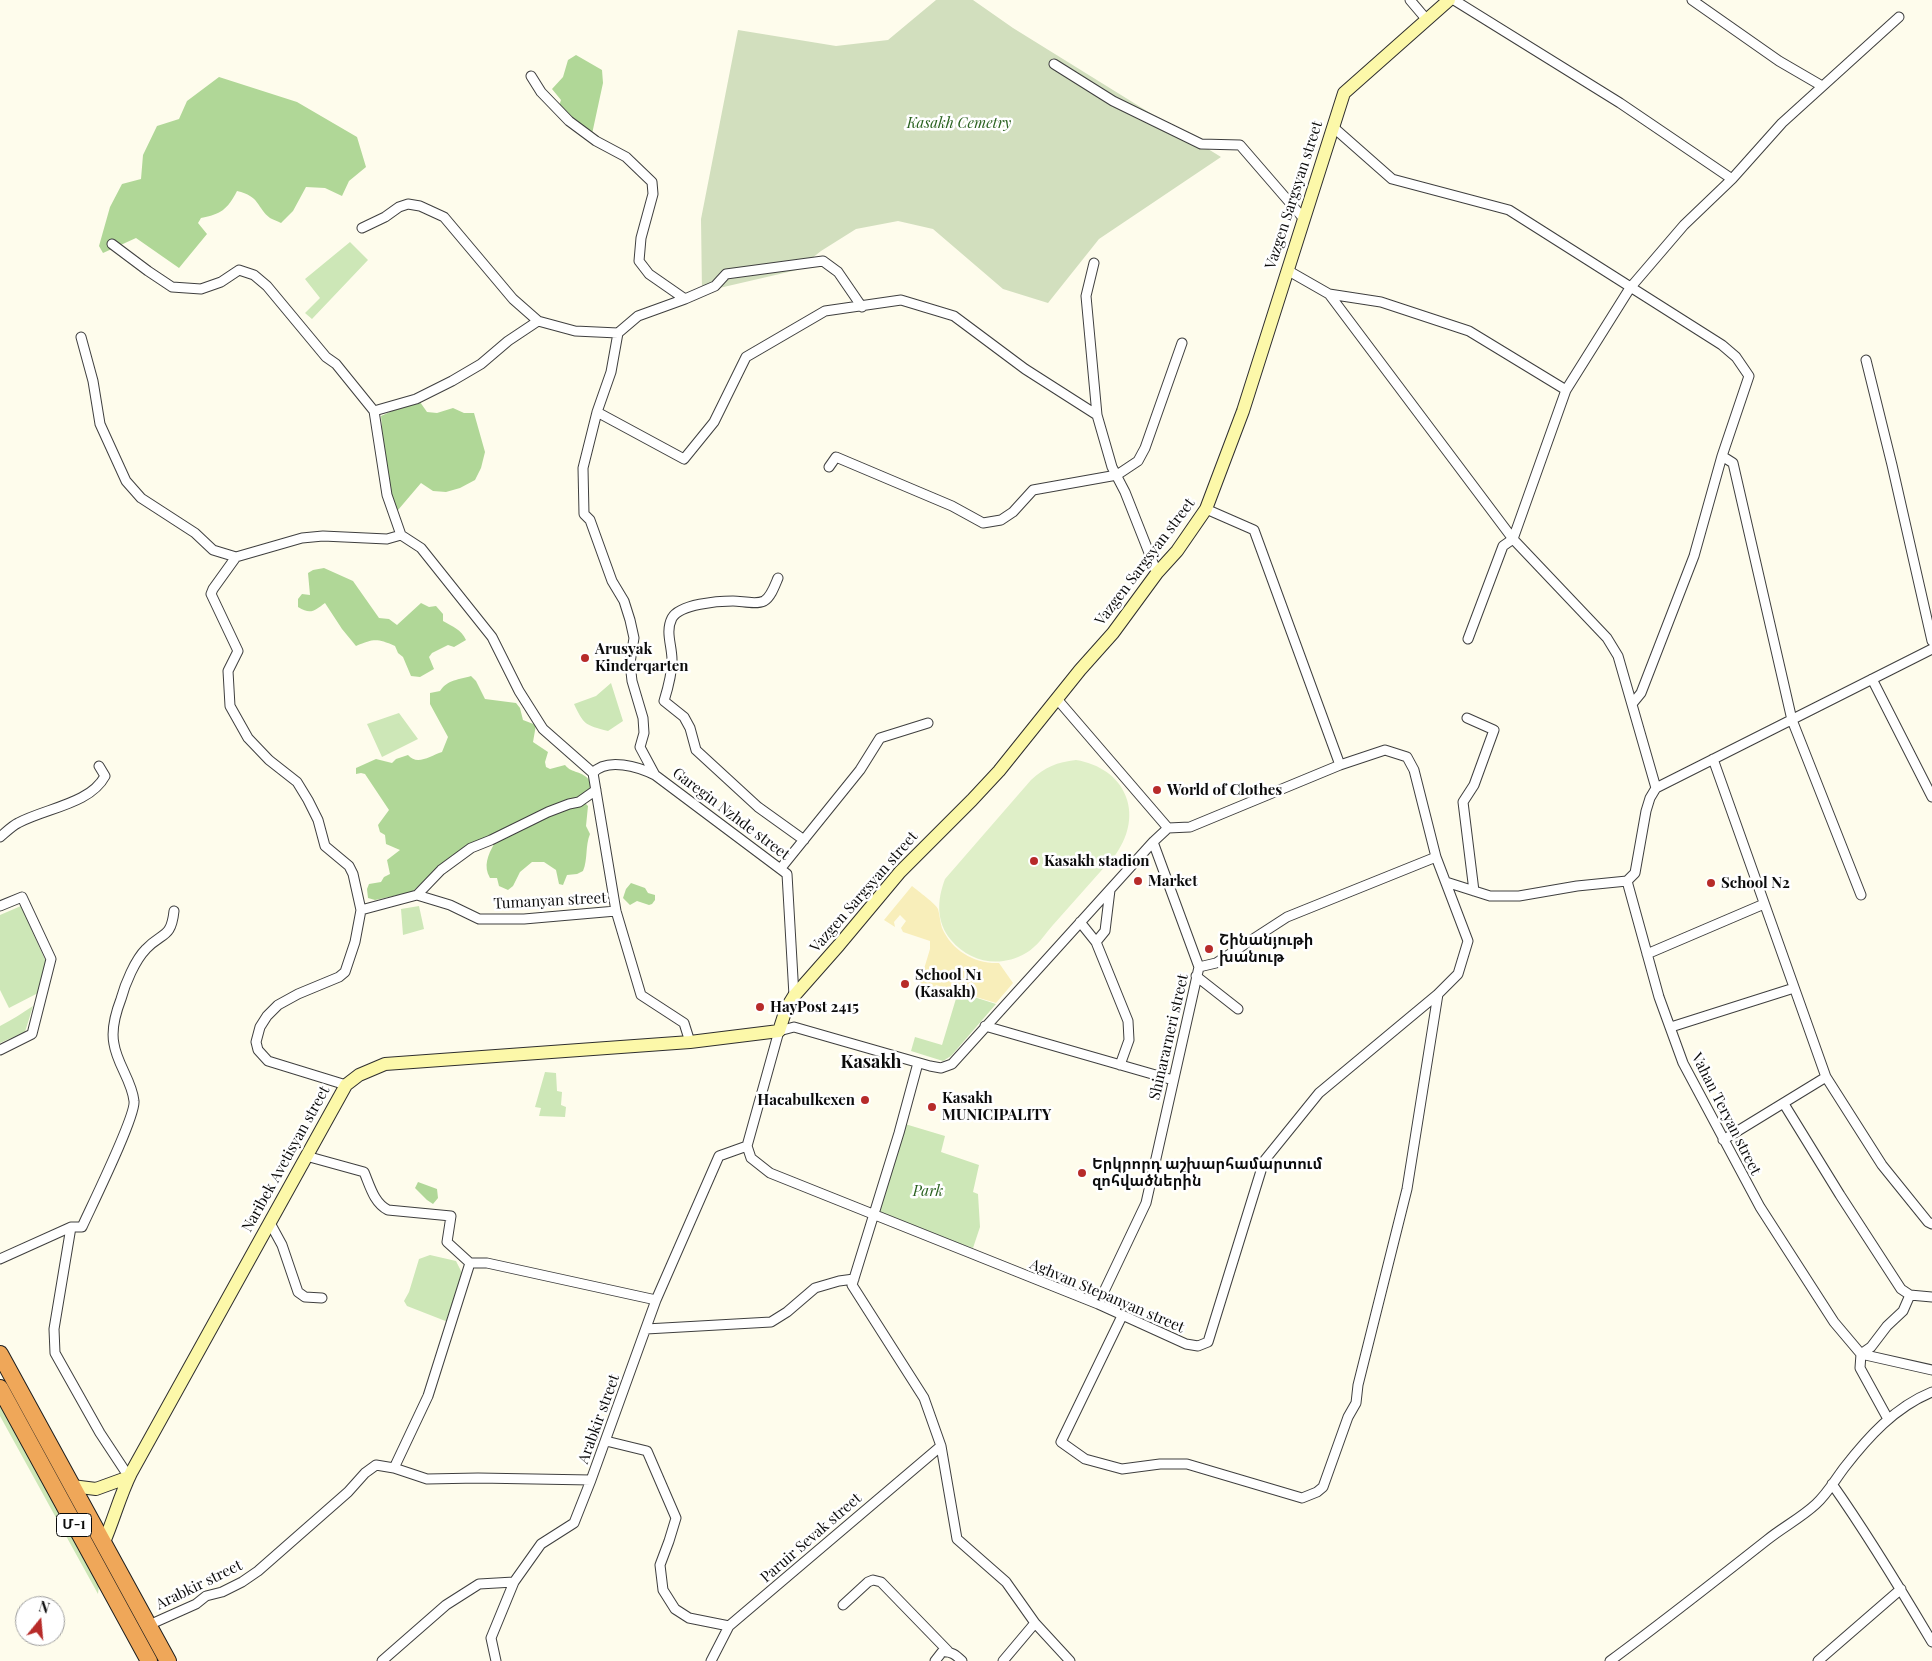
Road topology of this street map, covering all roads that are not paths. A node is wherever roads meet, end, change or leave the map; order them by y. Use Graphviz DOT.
graph roads {
  1 [pos="1410,0"];
  2 [pos="1449,0"];
  3 [pos="1454,0"];
  4 [pos="1692,0"];
  5 [pos="1899,17"];
  6 [pos="1427,20"];
  7 [pos="1054,64"];
  8 [pos="531,76"];
  9 [pos="1822,86"];
  10 [pos="1333,127"];
  11 [pos="1732,179"];
  12 [pos="1304,219"];
  13 [pos="362,228"];
  14 [pos="112,244"];
  15 [pos="1094,262"];
  16 [pos="1287,270"];
  17 [pos="1630,288"];
  18 [pos="1329,294"];
  19 [pos="685,299"];
  20 [pos="862,306"];
  21 [pos="538,321"];
  22 [pos="618,333"];
  23 [pos="81,337"];
  24 [pos="1182,343"];
  25 [pos="1866,360"];
  26 [pos="1566,390"];
  27 [pos="374,411"];
  28 [pos="597,412"];
  29 [pos="1097,415"];
  30 [pos="1722,456"];
  31 [pos="829,467"];
  32 [pos="1116,475"];
  33 [pos="1206,509"];
  34 [pos="402,535"];
  35 [pos="1513,539"];
  36 [pos="236,557"];
  37 [pos="1157,573"];
  38 [pos="778,578"];
  39 [pos="1468,639"];
  40 [pos="1932,641"];
  41 [pos="1932,649"];
  42 [pos="1872,679"];
  43 [pos="1058,699"];
  44 [pos="1632,704"];
  45 [pos="1467,718"];
  46 [pos="1792,720"];
  47 [pos="928,723"];
  48 [pos="1713,759"];
  49 [pos="1340,765"];
  50 [pos="99,766"];
  51 [pos="593,773"];
  52 [pos="655,775"];
  53 [pos="1656,788"];
  54 [pos="596,790"];
  55 [pos="1932,797"];
  56 [pos="1168,828"];
  57 [pos="0,837"];
  58 [pos="804,840"];
  59 [pos="1153,842"];
  60 [pos="1436,857"];
  61 [pos="781,868"];
  62 [pos="1627,881"];
  63 [pos="1446,882"];
  64 [pos="1110,890"];
  65 [pos="1474,891"];
  66 [pos="417,895"];
  67 [pos="1861,895"];
  68 [pos="1764,904"];
  69 [pos="0,906"];
  70 [pos="361,910"];
  71 [pos="174,911"];
  72 [pos="616,911"];
  73 [pos="1080,922"];
  74 [pos="1096,942"];
  75 [pos="1647,954"];
  76 [pos="1199,967"];
  77 [pos="1196,976"];
  78 [pos="1794,988"];
  79 [pos="1438,994"];
  80 [pos="794,996"];
  81 [pos="1238,1009"];
  82 [pos="985,1026"];
  83 [pos="1671,1027"];
  84 [pos="779,1031"];
  85 [pos="690,1042"];
  86 [pos="0,1050"];
  87 [pos="918,1063"];
  88 [pos="1120,1065"];
  89 [pos="1826,1077"];
  90 [pos="1173,1080"];
  91 [pos="346,1085"];
  92 [pos="1784,1104"];
  93 [pos="1723,1140"];
  94 [pos="747,1146"];
  95 [pos="306,1156"];
  96 [pos="873,1215"];
  97 [pos="270,1223"];
  98 [pos="1932,1224"];
  99 [pos="71,1227"];
  100 [pos="0,1259"];
  101 [pos="470,1263"];
  102 [pos="854,1279"];
  103 [pos="1910,1295"];
  104 [pos="1932,1297"];
  105 [pos="322,1298"];
  106 [pos="656,1300"];
  107 [pos="1098,1304"];
  108 [pos="1122,1316"];
  109 [pos="646,1329"];
  110 [pos="0,1354"];
  111 [pos="1861,1354"];
  112 [pos="1932,1370"];
  113 [pos="0,1388"];
  114 [pos="1932,1392"];
  115 [pos="1888,1419"];
  116 [pos="606,1441"];
  117 [pos="941,1446"];
  118 [pos="394,1468"];
  119 [pos="129,1477"];
  120 [pos="591,1480"];
  121 [pos="1832,1484"];
  122 [pos="72,1486"];
  123 [pos="104,1542"];
  124 [pos="514,1582"];
  125 [pos="1901,1589"];
  126 [pos="843,1605"];
  127 [pos="1035,1622"];
  128 [pos="149,1625"];
  129 [pos="729,1626"];
  130 [pos="1932,1642"];
  131 [pos="948,1651"];
  132 [pos="149,1661"];
  133 [pos="168,1661"];
  134 [pos="382,1661"];
  135 [pos="496,1661"];
  136 [pos="711,1661"];
  137 [pos="935,1661"];
  138 [pos="962,1661"];
  139 [pos="1003,1661"];
  140 [pos="1070,1661"];
  141 [pos="1610,1661"];
  142 [pos="1818,1661"];
  1 -- 6 [label="street"];
  2 -- 6 [label="street, Vazgen Sargsyan street"];
  3 -- 11 [label="street"];
  4 -- 9 [label="street"];
  5 -- 9 [label="street"];
  6 -- 10 [label="street, Vazgen Sargsyan street"];
  7 -- 12 [label="street"];
  8 -- 19 [label="street"];
  9 -- 11 [label="street"];
  10 -- 12 [label="street, Vazgen Sargsyan street"];
  10 -- 17 [label="street"];
  11 -- 17 [label="street"];
  12 -- 16 [label="street, Vazgen Sargsyan street"];
  13 -- 21 [label="street"];
  14 -- 27 [label="street"];
  15 -- 29 [label="street"];
  16 -- 18 [label="street"];
  16 -- 33 [label="street, Vazgen Sargsyan street"];
  17 -- 26 [label="street"];
  17 -- 30 [label="street"];
  18 -- 26 [label="street"];
  18 -- 35 [label="street"];
  19 -- 20 [label="street"];
  19 -- 22 [label="street"];
  20 -- 28 [label="street"];
  20 -- 29 [label="street"];
  21 -- 22 [label="street"];
  21 -- 27 [label="street"];
  22 -- 28 [label="street"];
  23 -- 36 [label="street"];
  24 -- 32 [label="street"];
  25 -- 40 [label="street"];
  26 -- 35 [label="street"];
  27 -- 34 [label="street"];
  28 -- 52 [label="street"];
  29 -- 32 [label="street"];
  30 -- 44 [label="street"];
  30 -- 46 [label="street"];
  31 -- 32 [label="street"];
  32 -- 37 [label="street"];
  33 -- 37 [label="street, Vazgen Sargsyan street"];
  33 -- 49 [label="street"];
  34 -- 36 [label="street"];
  34 -- 51 [label="street"];
  35 -- 39 [label="street"];
  35 -- 44 [label="street"];
  36 -- 70 [label="street"];
  37 -- 43 [label="street, Vazgen Sargsyan street"];
  38 -- 58 [label="street"];
  41 -- 42 [label="street"];
  42 -- 46 [label="street"];
  42 -- 55 [label="street"];
  43 -- 56 [label="street"];
  43 -- 80 [label="street, Vazgen Sargsyan street"];
  44 -- 53 [label="street"];
  45 -- 65 [label="street"];
  46 -- 48 [label="street"];
  46 -- 67 [label="street"];
  47 -- 58 [label="street"];
  48 -- 53 [label="street"];
  48 -- 68 [label="street"];
  49 -- 56 [label="street"];
  49 -- 60 [label="street, Aghvan Stepanyan street"];
  50 -- 57 [label="street"];
  51 -- 52 [label="street"];
  51 -- 54 [label="street"];
  52 -- 61 [label="street, Garegin Nzhde street"];
  53 -- 62 [label="street"];
  54 -- 66 [label="street"];
  54 -- 72 [label="street"];
  56 -- 59 [label="street"];
  58 -- 61 [label="street"];
  59 -- 64 [label="street"];
  59 -- 76 [label="street"];
  60 -- 63 [label="street, Aghvan Stepanyan street"];
  60 -- 76 [label="street, Shinararneri street"];
  61 -- 80 [label="street, Garegin Nzhde street"];
  62 -- 65 [label="street"];
  62 -- 75 [label="street, Vahan Teryan street"];
  63 -- 65 [label="street"];
  63 -- 79 [label="street, Aghvan Stepanyan street"];
  64 -- 73 [label="street"];
  64 -- 74 [label="street"];
  66 -- 70 [label="street"];
  66 -- 72 [label="street, Tumanyan street"];
  68 -- 75 [label="street"];
  68 -- 78 [label="street"];
  69 -- 86 [label="street"];
  70 -- 91 [label="street"];
  71 -- 99 [label="street"];
  72 -- 85 [label="street"];
  73 -- 74 [label="street"];
  73 -- 82 [label="street"];
  74 -- 88 [label="street"];
  75 -- 83 [label="street, Vahan Teryan street"];
  76 -- 77 [label="street, Shinararneri street"];
  77 -- 81 [label="street"];
  77 -- 90 [label="street, Shinararneri street"];
  78 -- 83 [label="street"];
  78 -- 89 [label="street"];
  79 -- 108 [label="street, Aghvan Stepanyan street"];
  79 -- 108 [label="street"];
  80 -- 84 [label="street, Vazgen Sargsyan street"];
  82 -- 87 [label="street"];
  82 -- 88 [label="street"];
  83 -- 93 [label="street, Vahan Teryan street"];
  84 -- 85 [label="street, Naribek Avetisyan street"];
  84 -- 87 [label="street"];
  84 -- 94 [label="street"];
  85 -- 91 [label="street, Naribek Avetisyan street"];
  87 -- 96 [label="street"];
  88 -- 90 [label="street"];
  89 -- 92 [label="street"];
  89 -- 98 [label="street"];
  90 -- 107 [label="street, Shinararneri street"];
  91 -- 95 [label="street, Naribek Avetisyan street"];
  92 -- 93 [label="street"];
  92 -- 103 [label="street"];
  93 -- 111 [label="street, Vahan Teryan street"];
  94 -- 96 [label="street, Aghvan Stepanyan street"];
  94 -- 106 [label="street, Arabkir street"];
  95 -- 97 [label="street, Naribek Avetisyan street"];
  95 -- 101 [label="street"];
  96 -- 102 [label="street"];
  96 -- 107 [label="street, Aghvan Stepanyan street"];
  97 -- 105 [label="street"];
  97 -- 119 [label="street, Naribek Avetisyan street"];
  99 -- 100 [label="street"];
  99 -- 119 [label="street"];
  101 -- 106 [label="street"];
  101 -- 118 [label="street"];
  102 -- 109 [label="street"];
  102 -- 117 [label="street"];
  103 -- 104 [label="street"];
  103 -- 111 [label="street"];
  106 -- 109 [label="street, Arabkir street"];
  107 -- 108 [label="street, Aghvan Stepanyan street"];
  109 -- 116 [label="street, Arabkir street"];
  110 -- 122 [label="highway, Մ-1"];
  111 -- 112 [label="street"];
  111 -- 115 [label="street"];
  113 -- 132 [label="highway, Մ-1"];
  114 -- 115 [label="street"];
  115 -- 121 [label="street"];
  116 -- 120 [label="street, Arabkir street"];
  116 -- 129 [label="street"];
  117 -- 127 [label="street"];
  117 -- 129 [label="street, Paruir Sevak street"];
  118 -- 120 [label="street, Arabkir street"];
  118 -- 128 [label="street, Arabkir street"];
  119 -- 122 [label="street"];
  119 -- 123 [label="street, Naribek Avetisyan street"];
  120 -- 124 [label="street"];
  121 -- 125 [label="street"];
  121 -- 141 [label="street"];
  122 -- 123 [label="highway, Մ-1"];
  123 -- 128 [label="highway, Մ-1"];
  124 -- 134 [label="street"];
  124 -- 135 [label="street"];
  125 -- 130 [label="street"];
  125 -- 142 [label="street"];
  126 -- 131 [label="street"];
  127 -- 139 [label="street"];
  127 -- 140 [label="street"];
  128 -- 133 [label="highway, Մ-1"];
  129 -- 136 [label="street, Paruir Sevak street"];
  131 -- 137 [label="street"];
  131 -- 138 [label="street"];
}
